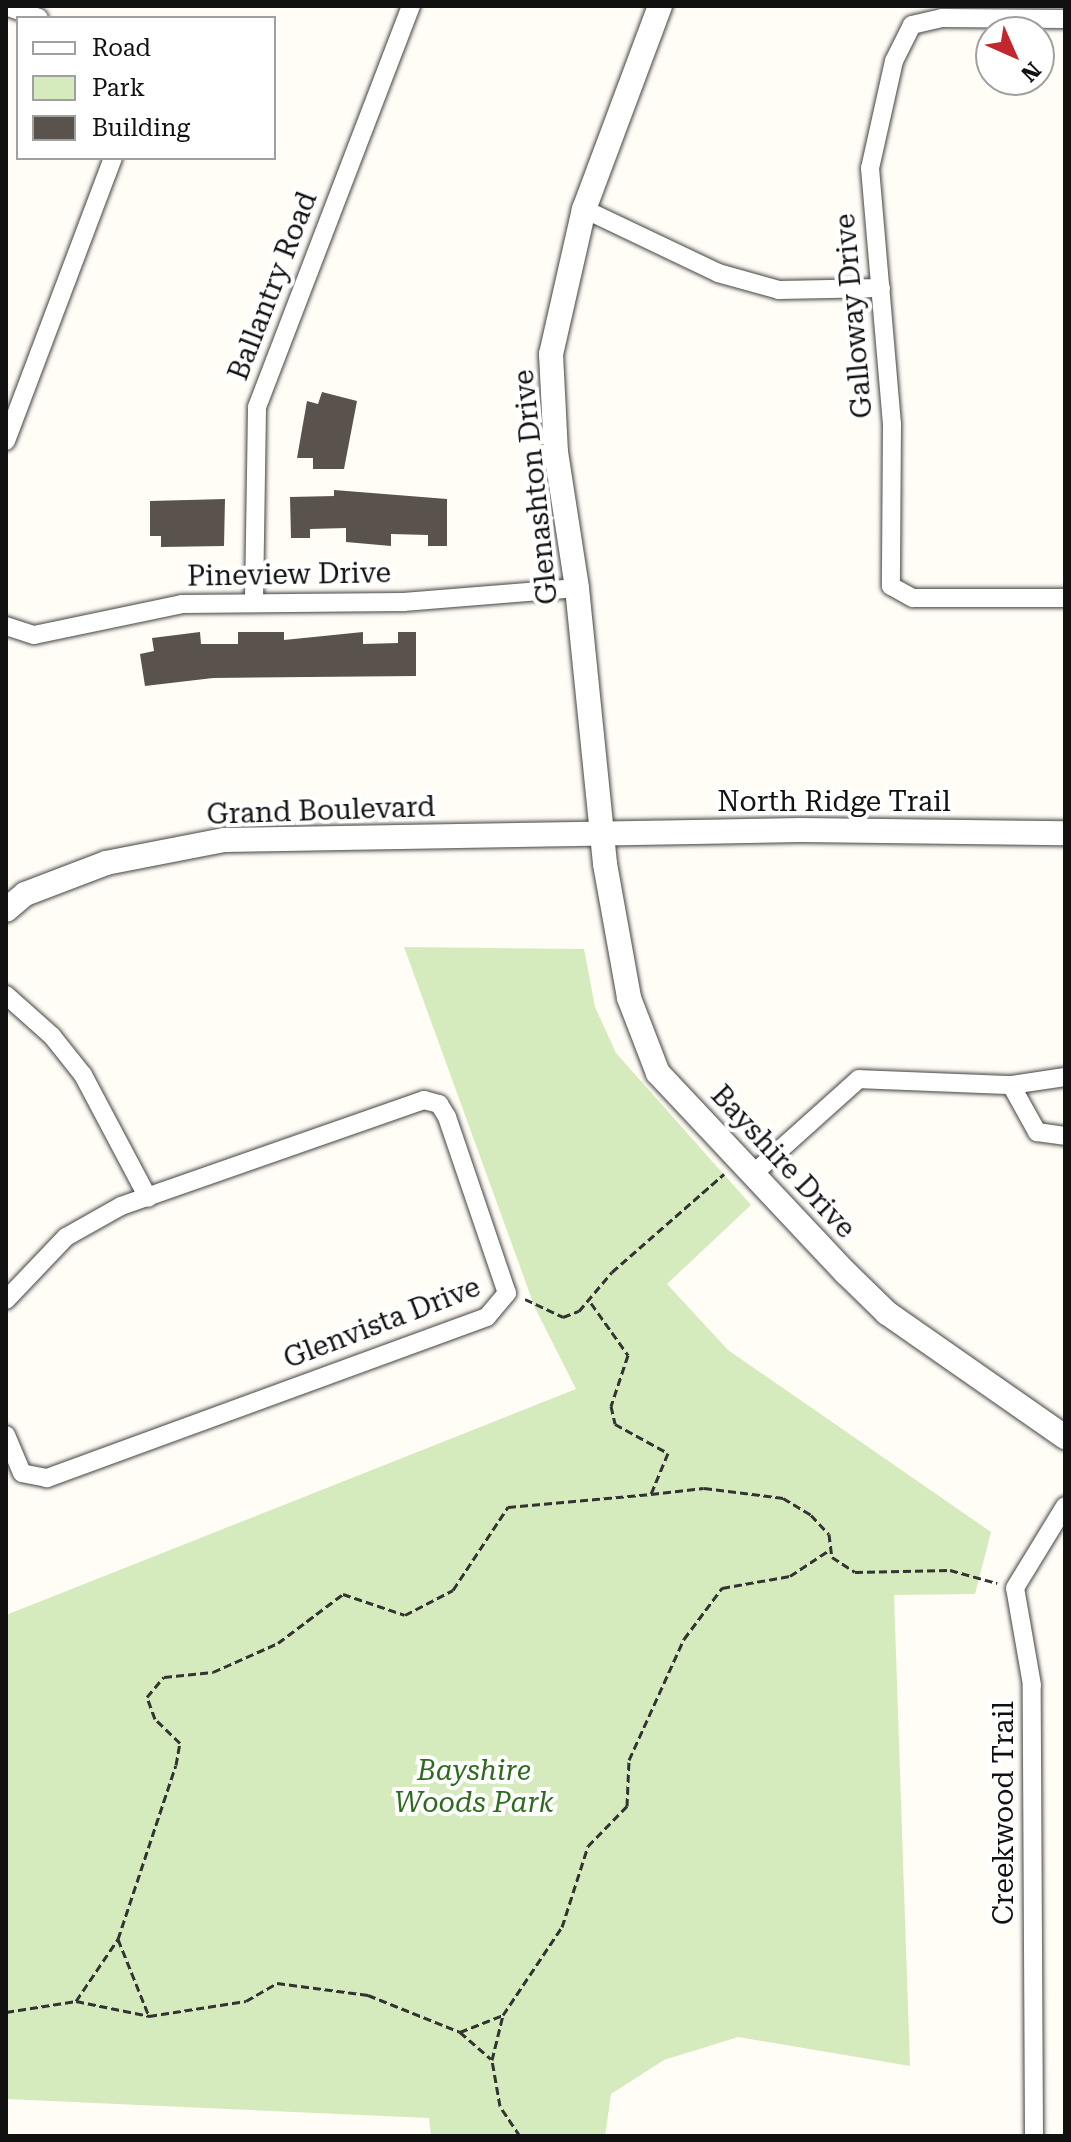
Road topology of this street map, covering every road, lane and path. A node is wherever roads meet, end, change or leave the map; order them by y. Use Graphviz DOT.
graph roads {
  1 [pos="6,6"];
  2 [pos="411,6"];
  3 [pos="660,6"];
  4 [pos="34,16"];
  5 [pos="1065,19"];
  6 [pos="112,160"];
  7 [pos="584,209"];
  8 [pos="881,288"];
  9 [pos="6,441"];
  10 [pos="577,588"];
  11 [pos="1065,598"];
  12 [pos="254,600"];
  13 [pos="6,626"];
  14 [pos="602,833"];
  15 [pos="1065,833"];
  16 [pos="6,910"];
  17 [pos="6,995"];
  18 [pos="1065,1077"];
  19 [pos="1011,1085"];
  20 [pos="1065,1136"];
  21 [pos="724,1174"];
  22 [pos="753,1174"];
  23 [pos="148,1198"];
  24 [pos="525,1299"];
  25 [pos="6,1300"];
  26 [pos="591,1303"];
  27 [pos="6,1435"];
  28 [pos="1065,1437"];
  29 [pos="651,1494"];
  30 [pos="1065,1506"];
  31 [pos="831,1549"];
  32 [pos="999,1584"];
  33 [pos="118,1939"];
  34 [pos="76,2001"];
  35 [pos="6,2012"];
  36 [pos="503,2015"];
  37 [pos="149,2016"];
  38 [pos="460,2032"];
  39 [pos="492,2060"];
  40 [pos="520,2136"];
  41 [pos="1034,2136"];
  1 -- 4 [label="street"];
  2 -- 12 [label="street, Ballantry Road"];
  3 -- 7 [label="street, Glenashton Drive"];
  5 -- 8 [label="street, Galloway Drive"];
  6 -- 9 [label="street"];
  7 -- 8 [label="street"];
  7 -- 10 [label="street, Glenashton Drive"];
  8 -- 11 [label="street, Galloway Drive"];
  10 -- 12 [label="street, Pineview Drive"];
  10 -- 14 [label="street, Glenashton Drive"];
  12 -- 13 [label="street, Pineview Drive"];
  14 -- 15 [label="street, North Ridge Trail"];
  14 -- 16 [label="street, Grand Boulevard"];
  14 -- 22 [label="street, Bayshire Drive"];
  17 -- 23 [label="street"];
  18 -- 19 [label="street"];
  19 -- 20 [label="street"];
  19 -- 22 [label="street"];
  21 -- 26 [label="path"];
  22 -- 28 [label="street, Bayshire Drive"];
  23 -- 25 [label="street, Glenvista Drive"];
  23 -- 27 [label="street, Glenvista Drive"];
  24 -- 26 [label="path"];
  26 -- 29 [label="path"];
  29 -- 31 [label="path"];
  29 -- 33 [label="path"];
  30 -- 41 [label="street, Creekwood Trail"];
  31 -- 32 [label="path"];
  31 -- 36 [label="path"];
  33 -- 34 [label="path"];
  33 -- 37 [label="path"];
  34 -- 35 [label="path"];
  34 -- 37 [label="path"];
  36 -- 38 [label="path"];
  36 -- 39 [label="path"];
  37 -- 38 [label="path"];
  38 -- 39 [label="path"];
  39 -- 40 [label="path"];
}
